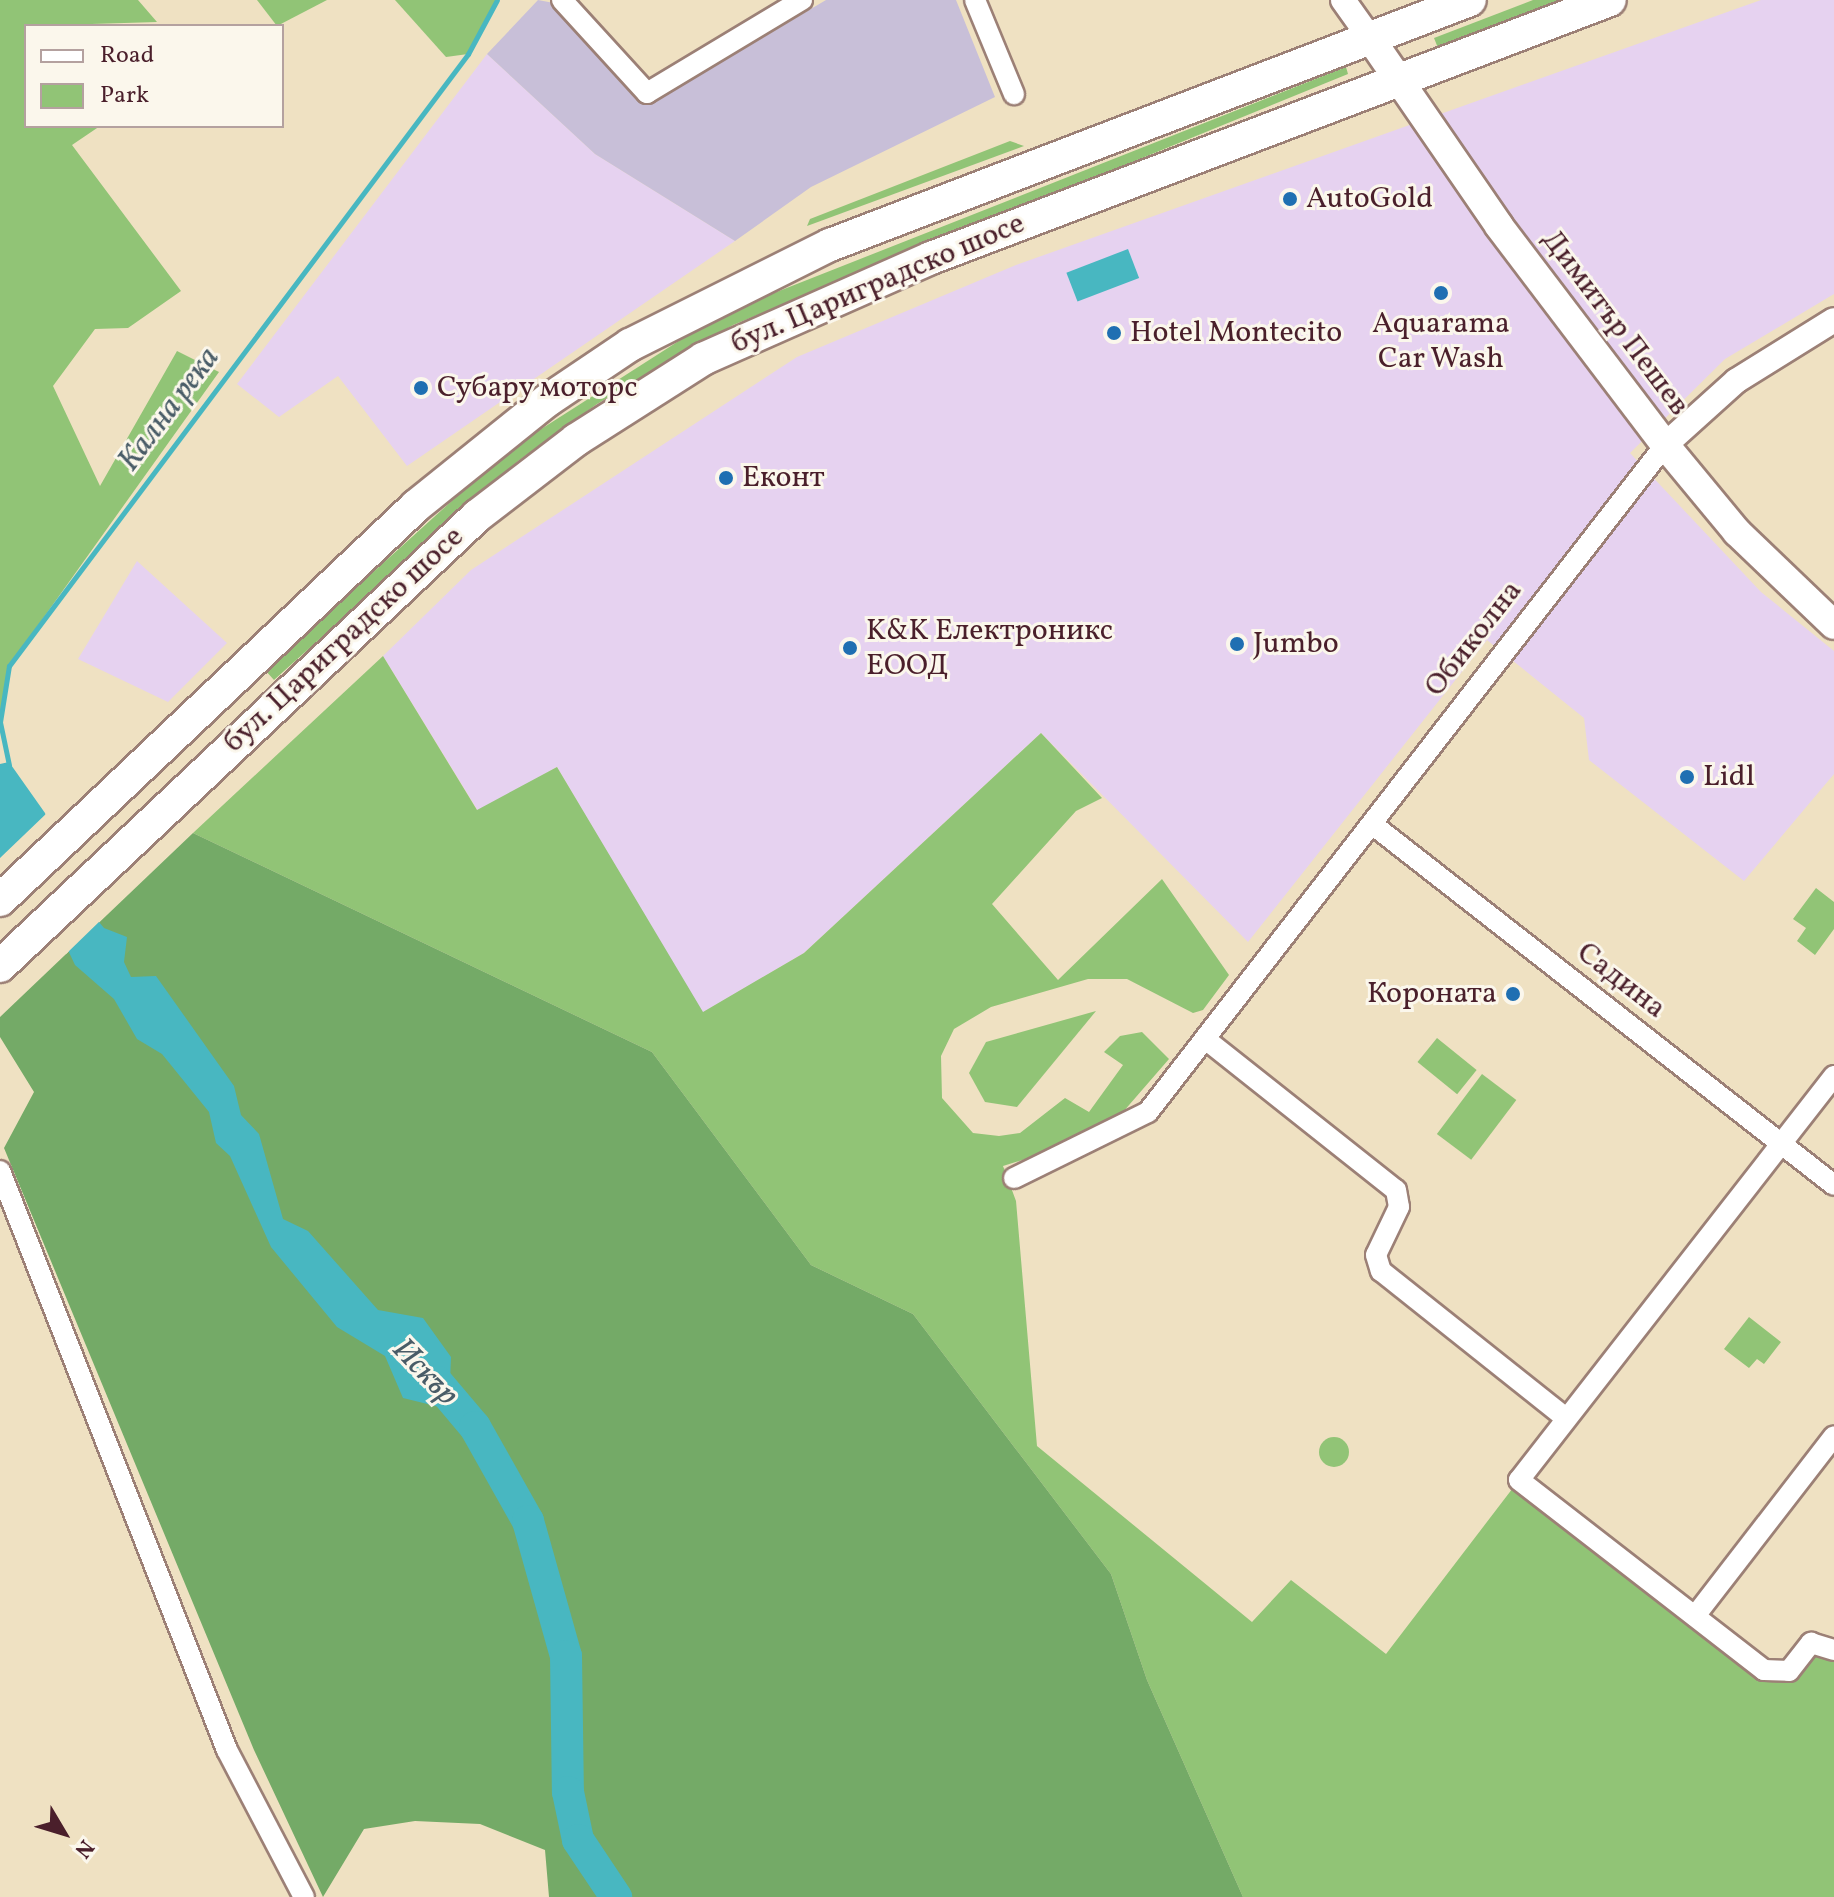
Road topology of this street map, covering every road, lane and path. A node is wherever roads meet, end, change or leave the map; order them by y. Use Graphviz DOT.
graph roads {
  1 [pos="562,0"];
  2 [pos="802,0"];
  3 [pos="975,0"];
  4 [pos="1343,0"];
  5 [pos="1470,0"];
  6 [pos="1610,0"];
  7 [pos="1370,38"];
  8 [pos="1399,81"];
  9 [pos="1014,94"];
  10 [pos="1834,320"];
  11 [pos="1665,445"];
  12 [pos="1834,625"];
  13 [pos="1372,824"];
  14 [pos="0,900"];
  15 [pos="1,966"];
  16 [pos="1209,1042"];
  17 [pos="1834,1076"];
  18 [pos="1781,1144"];
  19 [pos="0,1171"];
  20 [pos="1014,1178"];
  21 [pos="1834,1185"];
  22 [pos="1566,1418"];
  23 [pos="1834,1436"];
  24 [pos="1695,1616"];
  25 [pos="1834,1650"];
  26 [pos="304,1897"];
  1 -- 2 [label="street"];
  3 -- 9 [label="street"];
  4 -- 7 [label="street"];
  5 -- 7 [label="highway, бул. Цариградско шосе"];
  6 -- 8 [label="highway, бул. Цариградско шосе"];
  7 -- 8 [label="main road, Димитър Пешев"];
  7 -- 14 [label="highway, бул. Цариградско шосе"];
  8 -- 11 [label="main road, Димитър Пешев"];
  8 -- 15 [label="highway, бул. Цариградско шосе"];
  10 -- 11 [label="street, Обиколна"];
  11 -- 12 [label="main road, Димитър Пешев"];
  11 -- 13 [label="street, Обиколна"];
  13 -- 16 [label="street, Обиколна"];
  13 -- 18 [label="street, Садина"];
  16 -- 20 [label="street, Обиколна"];
  16 -- 22 [label="street"];
  17 -- 18 [label="street"];
  18 -- 21 [label="street, Садина"];
  18 -- 22 [label="street"];
  19 -- 26 [label="street"];
  22 -- 24 [label="street"];
  23 -- 24 [label="street"];
  24 -- 25 [label="street"];
}
